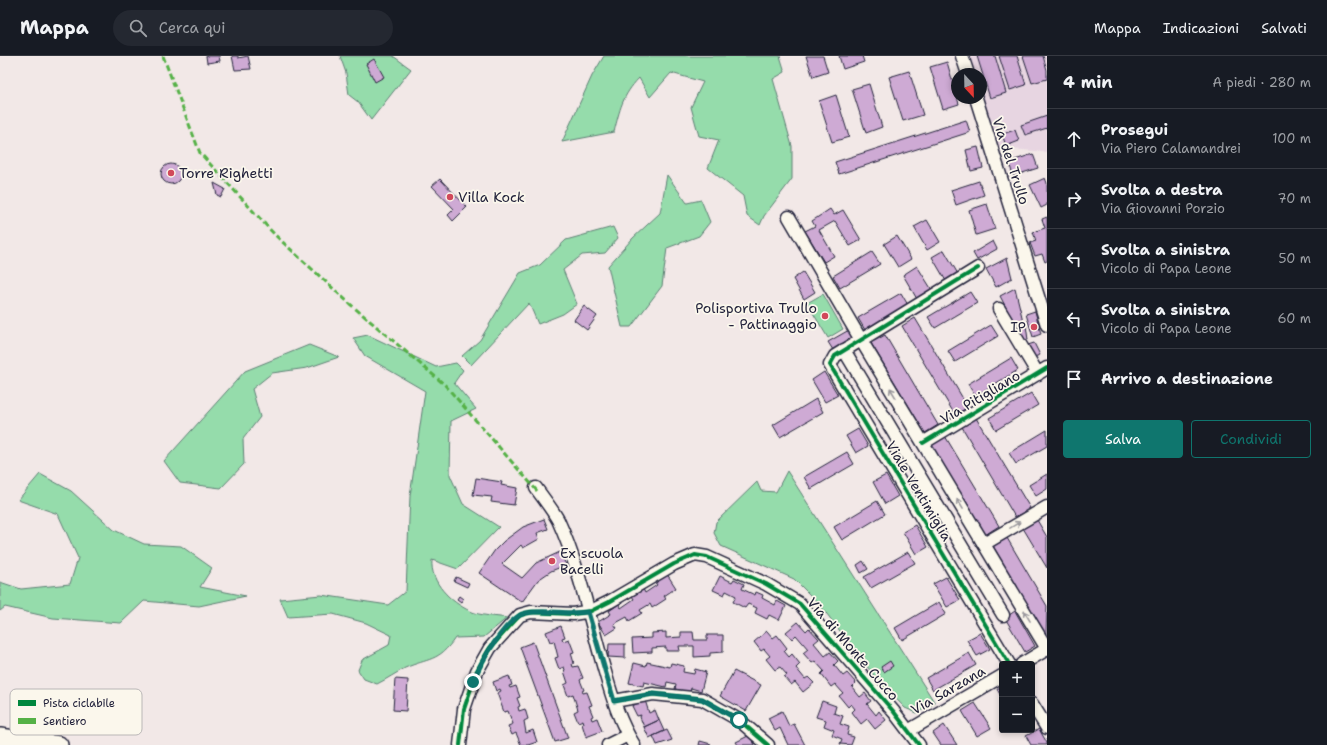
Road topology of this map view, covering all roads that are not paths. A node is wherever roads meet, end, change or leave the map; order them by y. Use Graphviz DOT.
graph roads {
  1 [pos="962,56"];
  2 [pos="966,68"];
  3 [pos="978,104"];
  4 [pos="790,217"];
  5 [pos="978,268"];
  6 [pos="999,309"];
  7 [pos="1047,325"];
  8 [pos="861,340"];
  9 [pos="844,350"];
  10 [pos="1042,371"];
  11 [pos="923,443"];
  12 [pos="536,488"];
  13 [pos="1047,507"];
  14 [pos="984,544"];
  15 [pos="963,548"];
  16 [pos="947,558"];
  17 [pos="1013,593"];
  18 [pos="996,603"];
  19 [pos="588,612"];
  20 [pos="1003,615"];
  21 [pos="1047,649"];
  22 [pos="1007,661"];
  23 [pos="1027,661"];
  24 [pos="999,678"];
  25 [pos="614,701"];
  26 [pos="1035,709"];
  27 [pos="1047,728"];
  28 [pos="908,730"];
  29 [pos="0,737"];
  30 [pos="631,740"];
  31 [pos="59,745"];
  32 [pos="460,745"];
  33 [pos="608,745"];
  34 [pos="768,745"];
  35 [pos="919,745"];
  1 -- 2 [label="street"];
  3 -- 7 [label="street, Via del Trullo"];
  4 -- 8 [label="street, Viale Ventimiglia"];
  5 -- 8 [label="street"];
  6 -- 10 [label="street"];
  8 -- 9 [label="street, Viale Ventimiglia"];
  11 -- 8 [label="street, Viale Ventimiglia, one-way"];
  9 -- 15 [label="street"];
  9 -- 16 [label="street, Viale Ventimiglia"];
  10 -- 11 [label="street, Via Pitigliano"];
  14 -- 11 [label="street, Viale Ventimiglia, one-way"];
  12 -- 19 [label="street"];
  14 -- 13 [label="street, one-way"];
  14 -- 17 [label="street, Viale Ventimiglia"];
  15 -- 16 [label="street"];
  15 -- 18 [label="street"];
  16 -- 22 [label="street, Viale Ventimiglia"];
  17 -- 18 [label="street"];
  21 -- 17 [label="street, Viale Ventimiglia, one-way"];
  18 -- 20 [label="street"];
  19 -- 25 [label="street"];
  19 -- 28 [label="street, Via di Monte Cucco"];
  19 -- 32 [label="street"];
  21 -- 23 [label="street"];
  24 -- 28 [label="street, Via Sarzana"];
  25 -- 30 [label="street"];
  25 -- 34 [label="street"];
  26 -- 27 [label="street"];
  28 -- 35 [label="street, Via di Monte Cucco"];
  29 -- 31 [label="highway"];
  30 -- 33 [label="street"];
}
